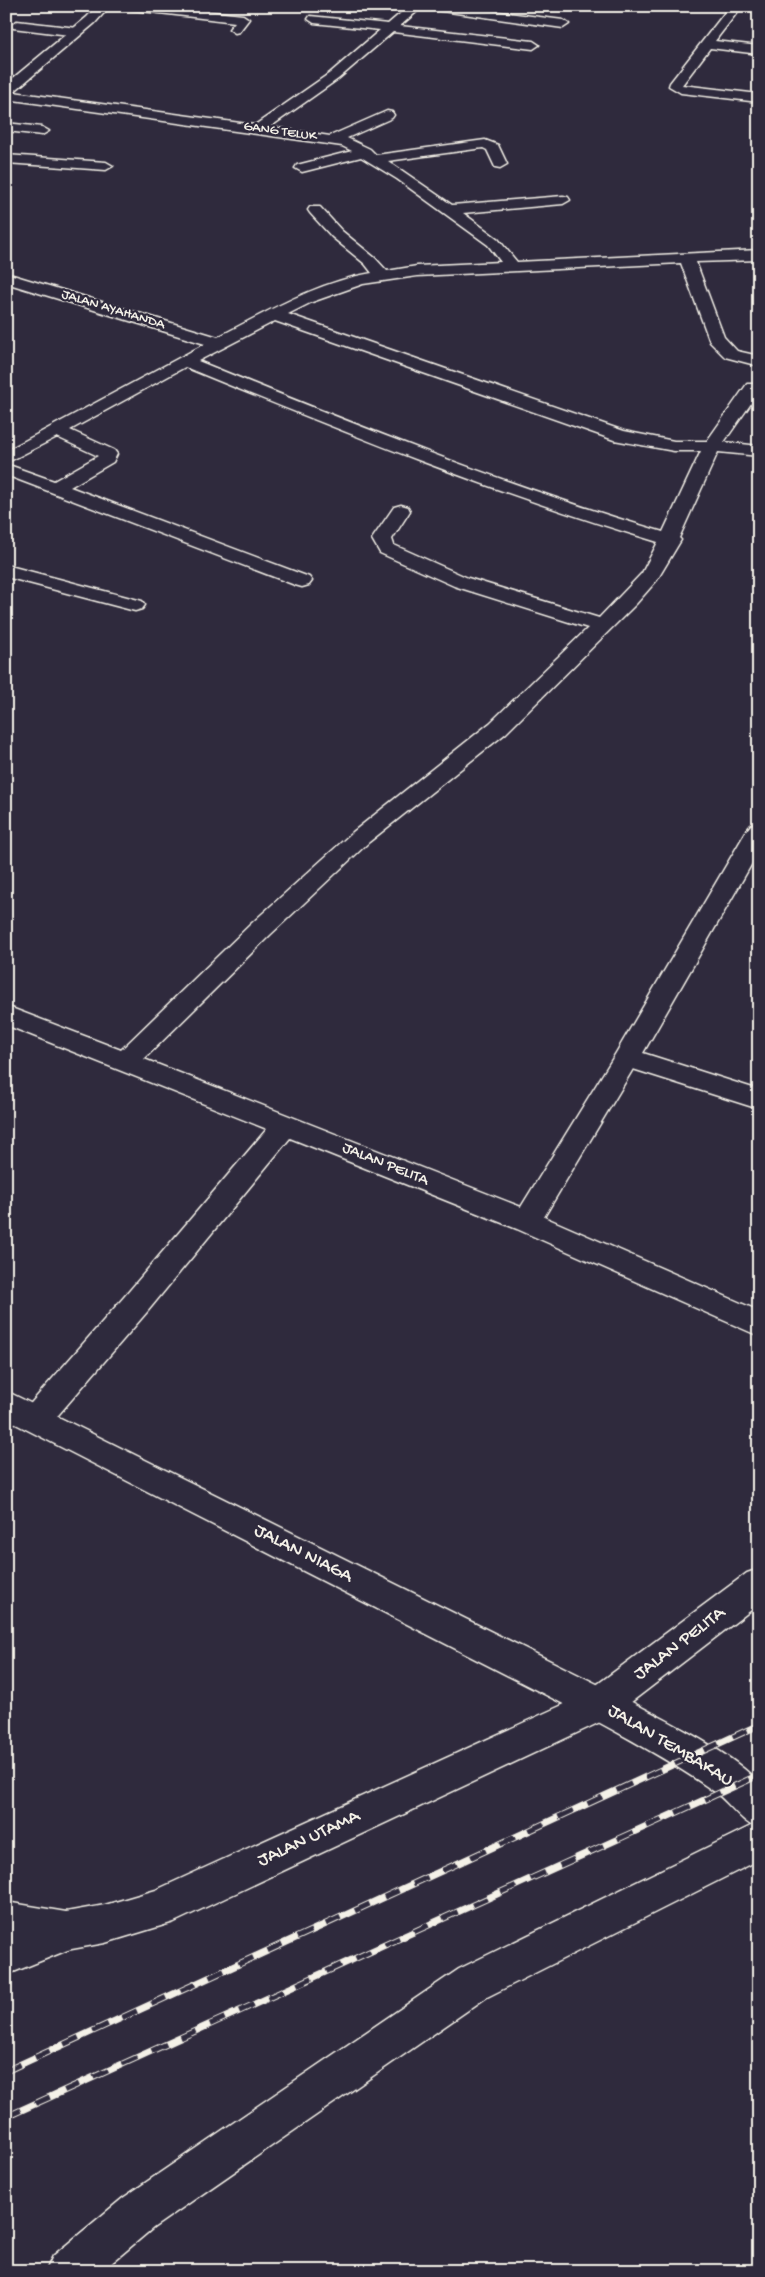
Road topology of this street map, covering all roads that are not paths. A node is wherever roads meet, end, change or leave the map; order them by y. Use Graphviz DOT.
graph roads {
  1 [pos="104,6"];
  2 [pos="125,6"];
  3 [pos="416,6"];
  4 [pos="425,6"];
  5 [pos="736,6"];
  6 [pos="314,19"];
  7 [pos="563,24"];
  8 [pos="17,26"];
  9 [pos="391,28"];
  10 [pos="235,29"];
  11 [pos="77,32"];
  12 [pos="707,44"];
  13 [pos="532,45"];
  14 [pos="759,50"];
  15 [pos="6,91"];
  16 [pos="6,95"];
  17 [pos="759,98"];
  18 [pos="386,115"];
  19 [pos="6,127"];
  20 [pos="259,130"];
  21 [pos="42,131"];
  22 [pos="334,139"];
  23 [pos="370,156"];
  24 [pos="6,160"];
  25 [pos="500,164"];
  26 [pos="106,166"];
  27 [pos="302,168"];
  28 [pos="563,200"];
  29 [pos="315,210"];
  30 [pos="450,210"];
  31 [pos="759,255"];
  32 [pos="687,259"];
  33 [pos="512,266"];
  34 [pos="382,275"];
  35 [pos="6,278"];
  36 [pos="274,315"];
  37 [pos="220,343"];
  38 [pos="184,361"];
  39 [pos="759,361"];
  40 [pos="753,388"];
  41 [pos="58,431"];
  42 [pos="712,446"];
  43 [pos="759,451"];
  44 [pos="6,458"];
  45 [pos="6,468"];
  46 [pos="55,488"];
  47 [pos="401,512"];
  48 [pos="671,540"];
  49 [pos="6,571"];
  50 [pos="302,580"];
  51 [pos="135,605"];
  52 [pos="602,626"];
  53 [pos="759,830"];
  54 [pos="6,1015"];
  55 [pos="626,1057"];
  56 [pos="125,1062"];
  57 [pos="759,1100"];
  58 [pos="286,1126"];
  59 [pos="527,1221"];
  60 [pos="759,1324"];
  61 [pos="6,1404"];
  62 [pos="36,1419"];
  63 [pos="759,1584"];
  64 [pos="600,1704"];
  65 [pos="759,1810"];
  66 [pos="759,1840"];
  67 [pos="6,1921"];
  68 [pos="66,1931"];
  69 [pos="6,1956"];
  70 [pos="68,2271"];
  1 -- 11 [label="main road"];
  2 -- 10 [label="main road"];
  3 -- 9 [label="main road"];
  4 -- 7 [label="main road"];
  5 -- 12 [label="main road"];
  6 -- 9 [label="main road"];
  8 -- 11 [label="main road"];
  9 -- 13 [label="main road"];
  9 -- 20 [label="main road"];
  11 -- 15 [label="main road"];
  12 -- 14 [label="main road"];
  12 -- 17 [label="main road"];
  16 -- 20 [label="main road, GANG TELUK"];
  18 -- 22 [label="main road"];
  19 -- 21 [label="main road"];
  20 -- 22 [label="main road, GANG TELUK"];
  22 -- 23 [label="main road, GANG TELUK"];
  23 -- 25 [label="main road"];
  23 -- 27 [label="main road"];
  23 -- 30 [label="main road, GANG TELUK"];
  24 -- 26 [label="main road"];
  28 -- 30 [label="main road"];
  29 -- 34 [label="main road"];
  30 -- 33 [label="main road, GANG TELUK"];
  31 -- 32 [label="main road"];
  32 -- 33 [label="main road"];
  32 -- 39 [label="main road"];
  33 -- 34 [label="main road"];
  34 -- 36 [label="main road"];
  35 -- 37 [label="main road, JALAN AYAHANDA"];
  36 -- 37 [label="main road"];
  36 -- 42 [label="main road"];
  37 -- 38 [label="main road"];
  38 -- 41 [label="main road"];
  38 -- 48 [label="main road"];
  40 -- 42 [label="main road"];
  41 -- 44 [label="main road"];
  41 -- 46 [label="main road"];
  42 -- 43 [label="main road"];
  42 -- 48 [label="main road"];
  45 -- 46 [label="main road"];
  46 -- 50 [label="main road"];
  47 -- 52 [label="main road"];
  48 -- 52 [label="main road"];
  49 -- 51 [label="main road"];
  52 -- 56 [label="main road"];
  53 -- 55 [label="main road"];
  54 -- 56 [label="main road, JALAN PELITA"];
  55 -- 57 [label="main road"];
  55 -- 59 [label="main road"];
  56 -- 58 [label="main road, JALAN PELITA"];
  58 -- 59 [label="main road, JALAN PELITA"];
  58 -- 62 [label="main road"];
  59 -- 60 [label="main road, JALAN PELITA"];
  61 -- 62 [label="main road, JALAN NIAGA"];
  62 -- 64 [label="main road, JALAN NIAGA"];
  63 -- 64 [label="main road, JALAN PELITA"];
  64 -- 65 [label="main road, JALAN TEMBAKAU"];
  64 -- 68 [label="main road, JALAN UTAMA"];
  66 -- 70 [label="main road"];
  67 -- 68 [label="main road, JALAN UTAMA"];
  68 -- 69 [label="main road"];
}
